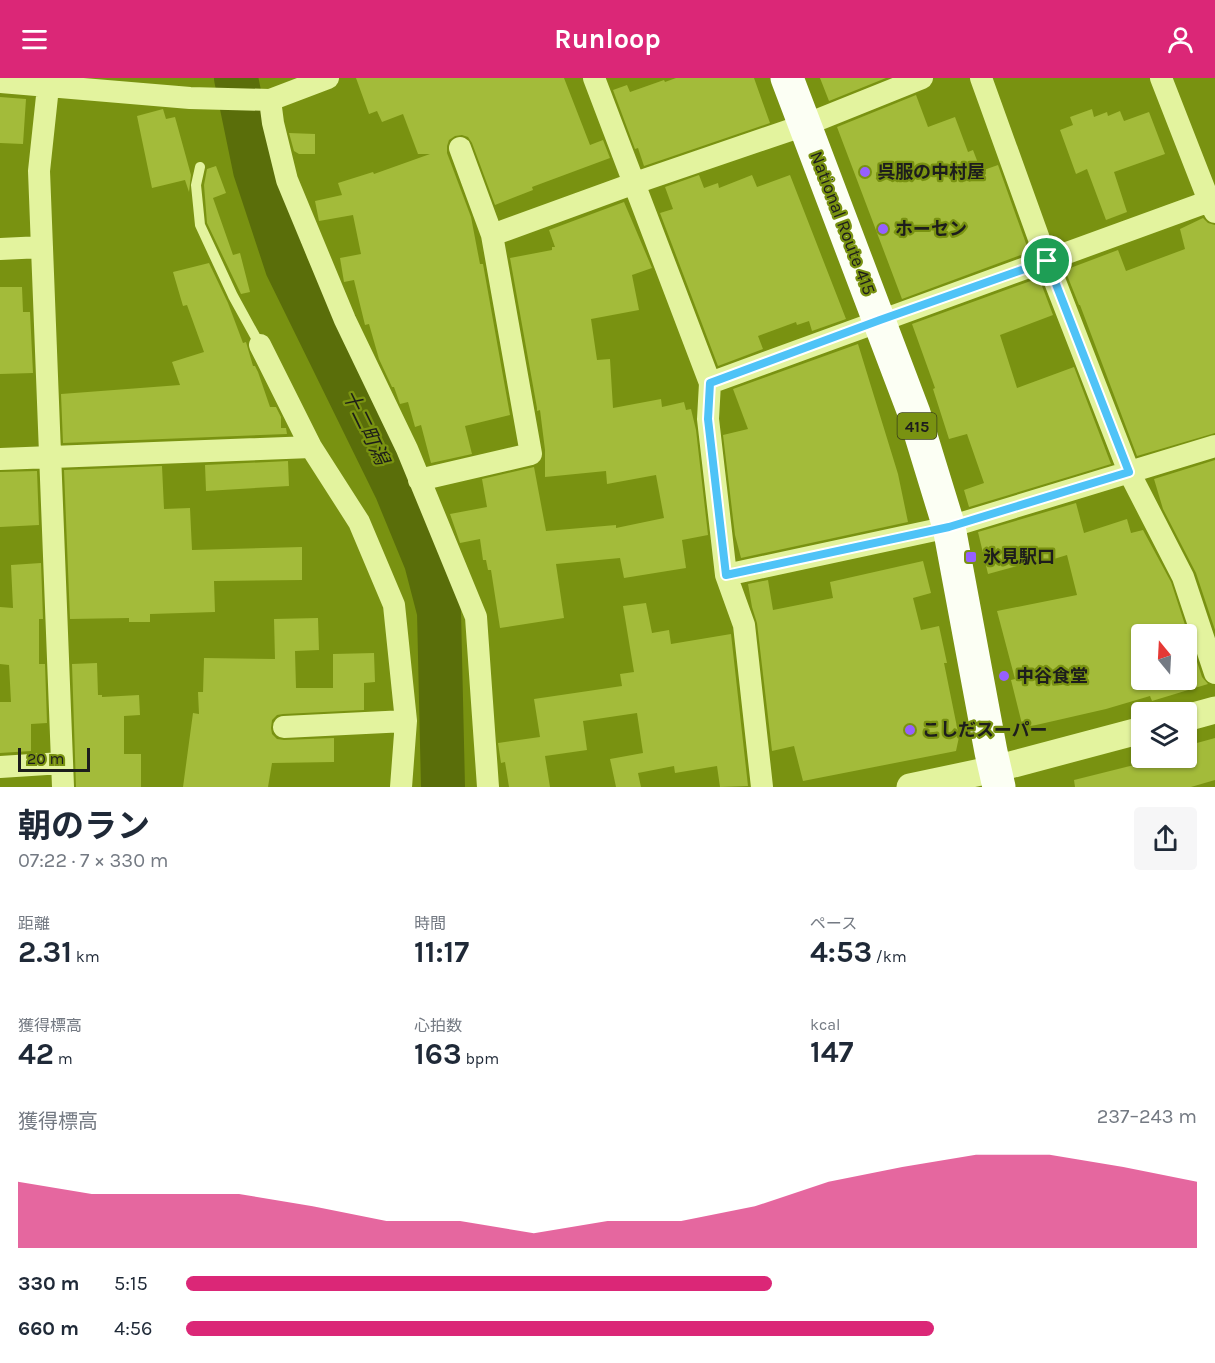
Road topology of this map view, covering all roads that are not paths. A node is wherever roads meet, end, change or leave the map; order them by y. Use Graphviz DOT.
graph roads {
  1 [pos="328,78"];
  2 [pos="594,78"];
  3 [pos="788,78"];
  4 [pos="922,78"];
  5 [pos="981,78"];
  6 [pos="1161,78"];
  7 [pos="0,82"];
  8 [pos="48,87"];
  9 [pos="183,91"];
  10 [pos="279,91"];
  11 [pos="805,125"];
  12 [pos="460,148"];
  13 [pos="200,167"];
  14 [pos="634,183"];
  15 [pos="1213,204"];
  16 [pos="492,235"];
  17 [pos="42,247"];
  18 [pos="0,249"];
  19 [pos="1047,261"];
  20 [pos="880,320"];
  21 [pos="260,345"];
  22 [pos="710,383"];
  23 [pos="1215,446"];
  24 [pos="311,447"];
  25 [pos="51,457"];
  26 [pos="0,459"];
  27 [pos="1129,472"];
  28 [pos="419,480"];
  29 [pos="949,527"];
  30 [pos="726,575"];
  31 [pos="1215,673"];
  32 [pos="1215,710"];
  33 [pos="1197,715"];
  34 [pos="406,722"];
  35 [pos="284,727"];
  36 [pos="1131,734"];
  37 [pos="62,763"];
  38 [pos="0,766"];
  39 [pos="997,778"];
  40 [pos="63,787"];
  41 [pos="401,787"];
  42 [pos="488,787"];
  43 [pos="762,787"];
  44 [pos="910,787"];
  1 -- 10 [label="street"];
  2 -- 14 [label="street"];
  3 -- 11 [label="highway, National Route 415 / 415"];
  4 -- 11 [label="street"];
  5 -- 19 [label="street"];
  6 -- 15 [label="street"];
  7 -- 8 [label="street"];
  8 -- 9 [label="street"];
  8 -- 17 [label="street"];
  9 -- 10 [label="street"];
  10 -- 28 [label="street"];
  11 -- 14 [label="street"];
  11 -- 20 [label="highway, National Route 415 / 415"];
  12 -- 16 [label="street"];
  13 -- 21 [label="lane"];
  14 -- 16 [label="street"];
  14 -- 22 [label="street"];
  15 -- 19 [label="street"];
  16 -- 28 [label="street"];
  17 -- 18 [label="street"];
  17 -- 25 [label="street"];
  19 -- 20 [label="street"];
  19 -- 27 [label="street"];
  20 -- 22 [label="street"];
  20 -- 29 [label="highway, National Route 415 / 415"];
  21 -- 24 [label="street"];
  22 -- 30 [label="street"];
  23 -- 27 [label="street"];
  24 -- 25 [label="street"];
  24 -- 34 [label="street"];
  25 -- 26 [label="street"];
  25 -- 37 [label="street"];
  27 -- 29 [label="street"];
  27 -- 31 [label="street"];
  28 -- 42 [label="street"];
  29 -- 30 [label="street"];
  29 -- 39 [label="highway, National Route 415 / 415"];
  30 -- 43 [label="street"];
  32 -- 33 [label="street"];
  34 -- 35 [label="street"];
  34 -- 41 [label="street"];
  36 -- 39 [label="street"];
  37 -- 38 [label="street"];
  37 -- 40 [label="street"];
  39 -- 44 [label="street"];
}
